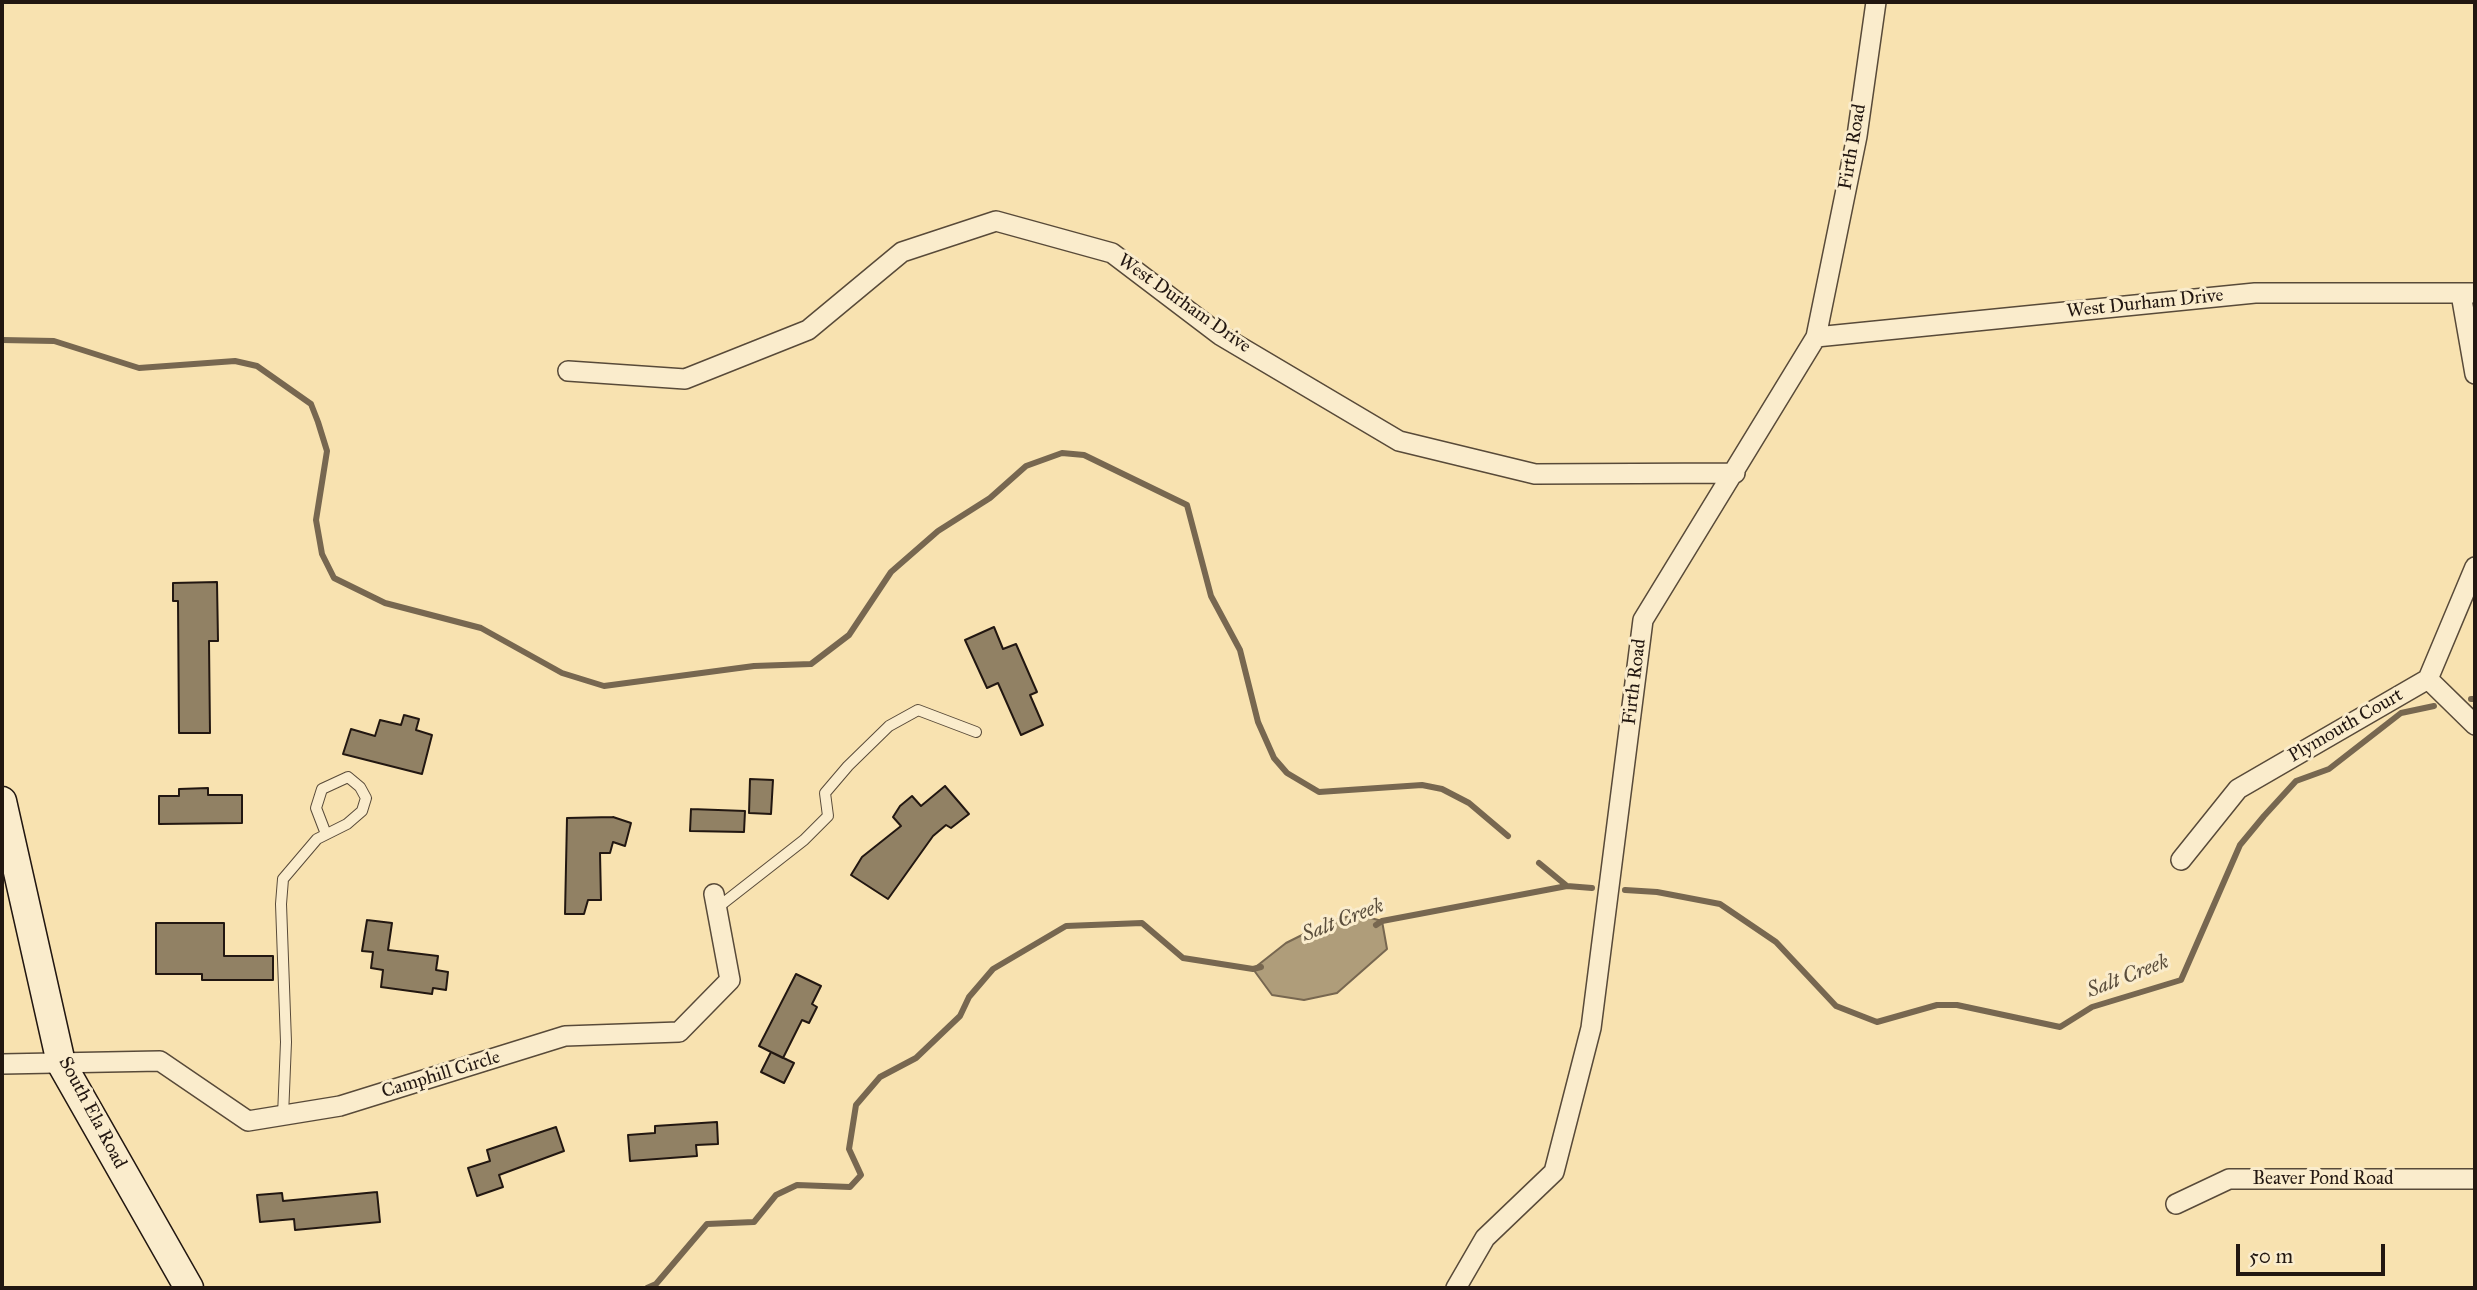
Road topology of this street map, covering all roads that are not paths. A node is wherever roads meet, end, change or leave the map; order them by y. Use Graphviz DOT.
graph roads {
  1 [pos="1876,2"];
  2 [pos="2468,293"];
  3 [pos="1816,337"];
  4 [pos="568,371"];
  5 [pos="2475,374"];
  6 [pos="1735,473"];
  7 [pos="2475,567"];
  8 [pos="2428,679"];
  9 [pos="2475,725"];
  10 [pos="976,732"];
  11 [pos="2,801"];
  12 [pos="326,834"];
  13 [pos="2181,860"];
  14 [pos="716,901"];
  15 [pos="61,1063"];
  16 [pos="2,1064"];
  17 [pos="283,1116"];
  18 [pos="2475,1179"];
  19 [pos="2176,1204"];
  20 [pos="189,1288"];
  21 [pos="1455,1288"];
  1 -- 3 [label="street, Firth Road"];
  2 -- 3 [label="street, West Durham Drive"];
  2 -- 5 [label="street"];
  3 -- 6 [label="street, Firth Road"];
  4 -- 6 [label="street, West Durham Drive"];
  6 -- 21 [label="street, Firth Road"];
  7 -- 8 [label="street"];
  8 -- 9 [label="street"];
  8 -- 13 [label="street, Plymouth Court"];
  10 -- 14 [label="lane"];
  11 -- 15 [label="main road, South Ela Road"];
  12 -- 12 [label="lane"];
  12 -- 17 [label="lane"];
  14 -- 17 [label="street, Camphill Circle"];
  15 -- 16 [label="street, Camphill Circle"];
  15 -- 17 [label="street, Camphill Circle"];
  15 -- 20 [label="main road, South Ela Road"];
  18 -- 19 [label="street, Beaver Pond Road"];
}
